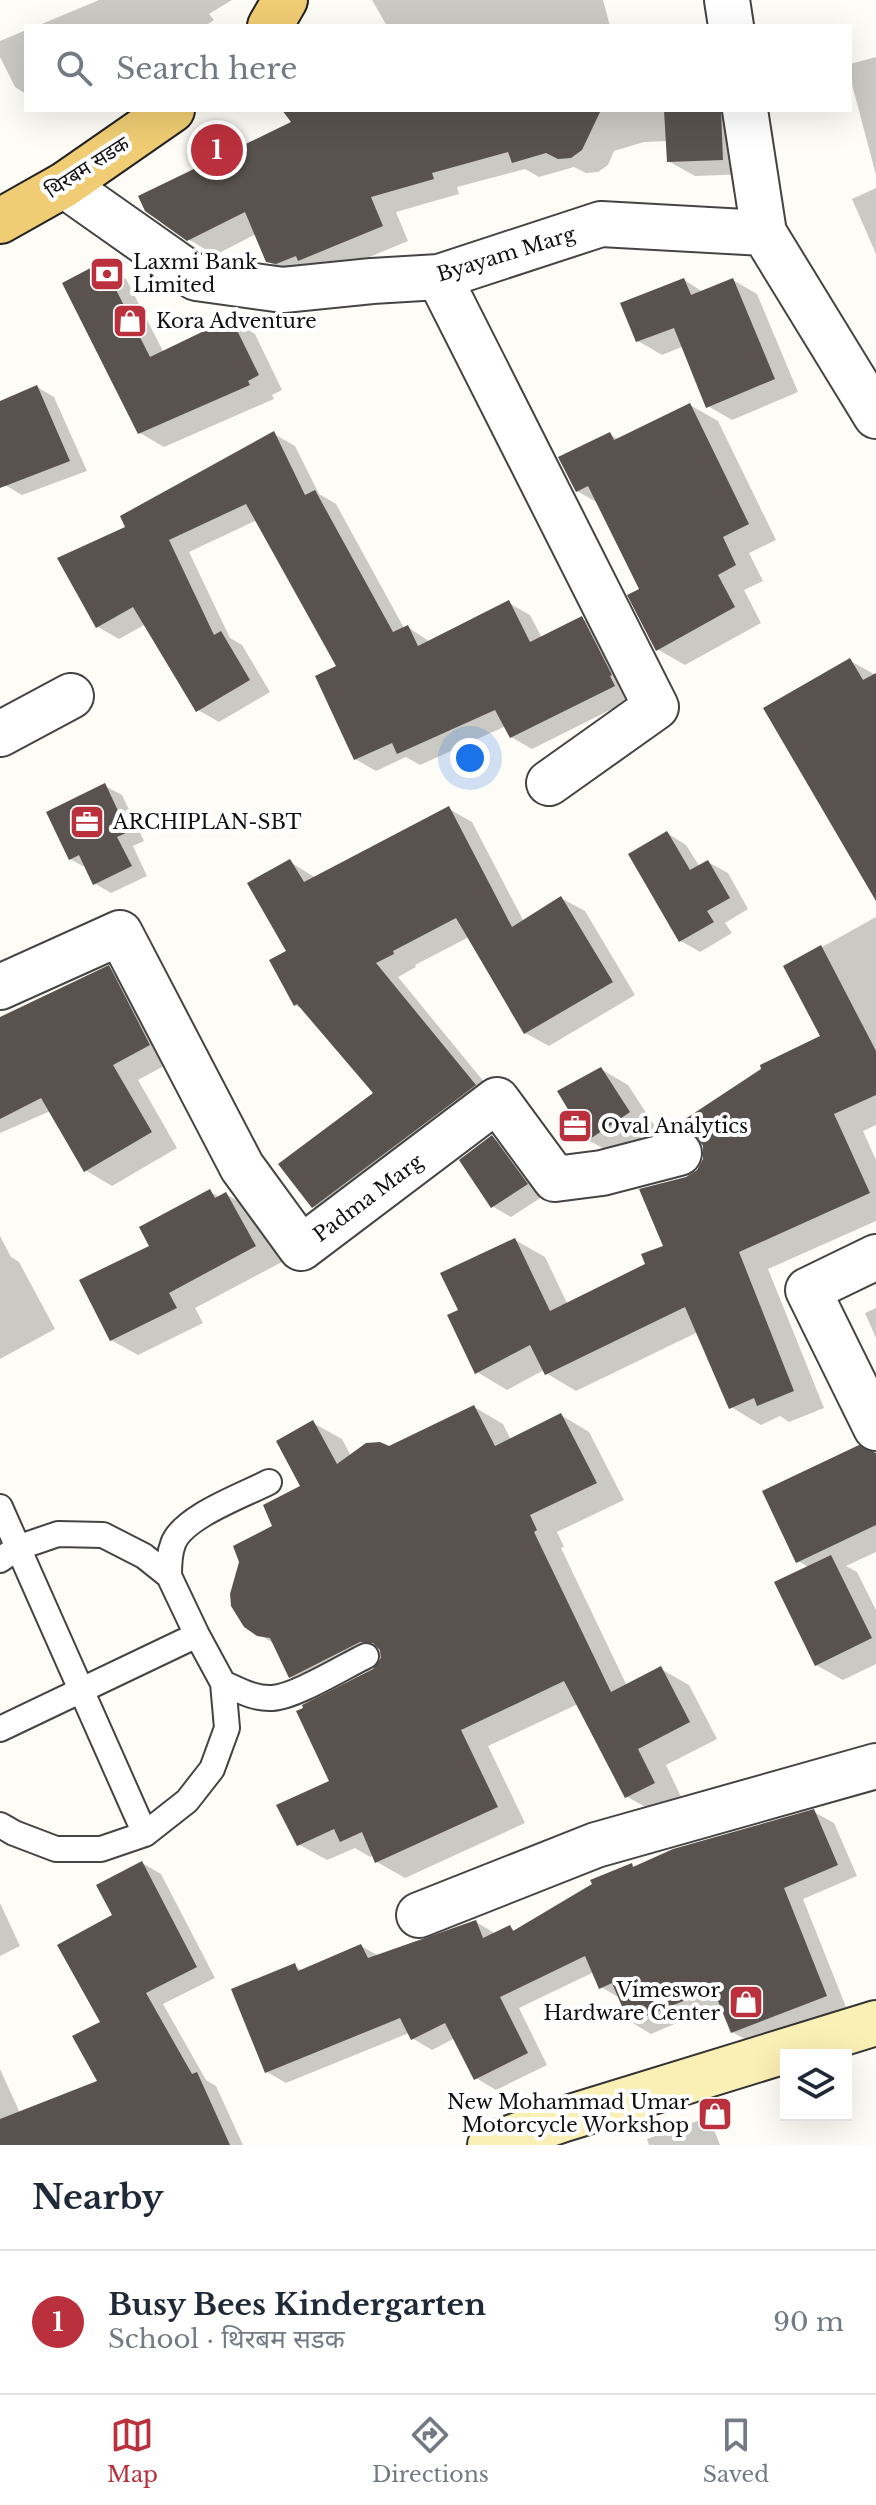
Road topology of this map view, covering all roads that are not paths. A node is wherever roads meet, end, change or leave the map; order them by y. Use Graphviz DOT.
graph roads {
  1 [pos="285,0"];
  2 [pos="727,0"];
  3 [pos="271,24"];
  4 [pos="731,24"];
  5 [pos="169,112"];
  6 [pos="745,112"];
  7 [pos="64,185"];
  8 [pos="0,221"];
  9 [pos="764,233"];
  10 [pos="439,277"];
  11 [pos="876,416"];
  12 [pos="71,696"];
  13 [pos="0,734"];
  14 [pos="549,783"];
  15 [pos="0,987"];
  16 [pos="679,1153"];
  17 [pos="876,1257"];
  18 [pos="876,1428"];
  19 [pos="269,1482"];
  20 [pos="0,1507"];
  21 [pos="8,1554"];
  22 [pos="169,1576"];
  23 [pos="197,1635"];
  24 [pos="366,1656"];
  25 [pos="223,1683"];
  26 [pos="80,1691"];
  27 [pos="0,1729"];
  28 [pos="876,1766"];
  29 [pos="0,1825"];
  30 [pos="145,1834"];
  31 [pos="419,1915"];
  32 [pos="876,2023"];
  33 [pos="566,2132"];
  34 [pos="490,2145"];
  1 -- 3 [label="main road"];
  2 -- 4 [label="street"];
  5 -- 7 [label="main road, थिरबम सडक"];
  6 -- 9 [label="street"];
  7 -- 8 [label="main road, थिरबम सडक"];
  7 -- 10 [label="street, Byayam Marg"];
  9 -- 10 [label="street, Byayam Marg"];
  9 -- 11 [label="street"];
  10 -- 14 [label="street"];
  12 -- 13 [label="street"];
  15 -- 16 [label="street, Padma Marg"];
  17 -- 18 [label="street"];
  19 -- 22 [label="lane"];
  20 -- 21 [label="lane"];
  21 -- 22 [label="lane"];
  21 -- 26 [label="lane"];
  22 -- 23 [label="lane"];
  23 -- 25 [label="lane"];
  23 -- 26 [label="lane"];
  24 -- 25 [label="lane"];
  25 -- 30 [label="lane"];
  26 -- 27 [label="lane"];
  26 -- 30 [label="lane"];
  28 -- 31 [label="street"];
  29 -- 30 [label="lane"];
  32 -- 33 [label="main road"];
  33 -- 34 [label="main road"];
}
